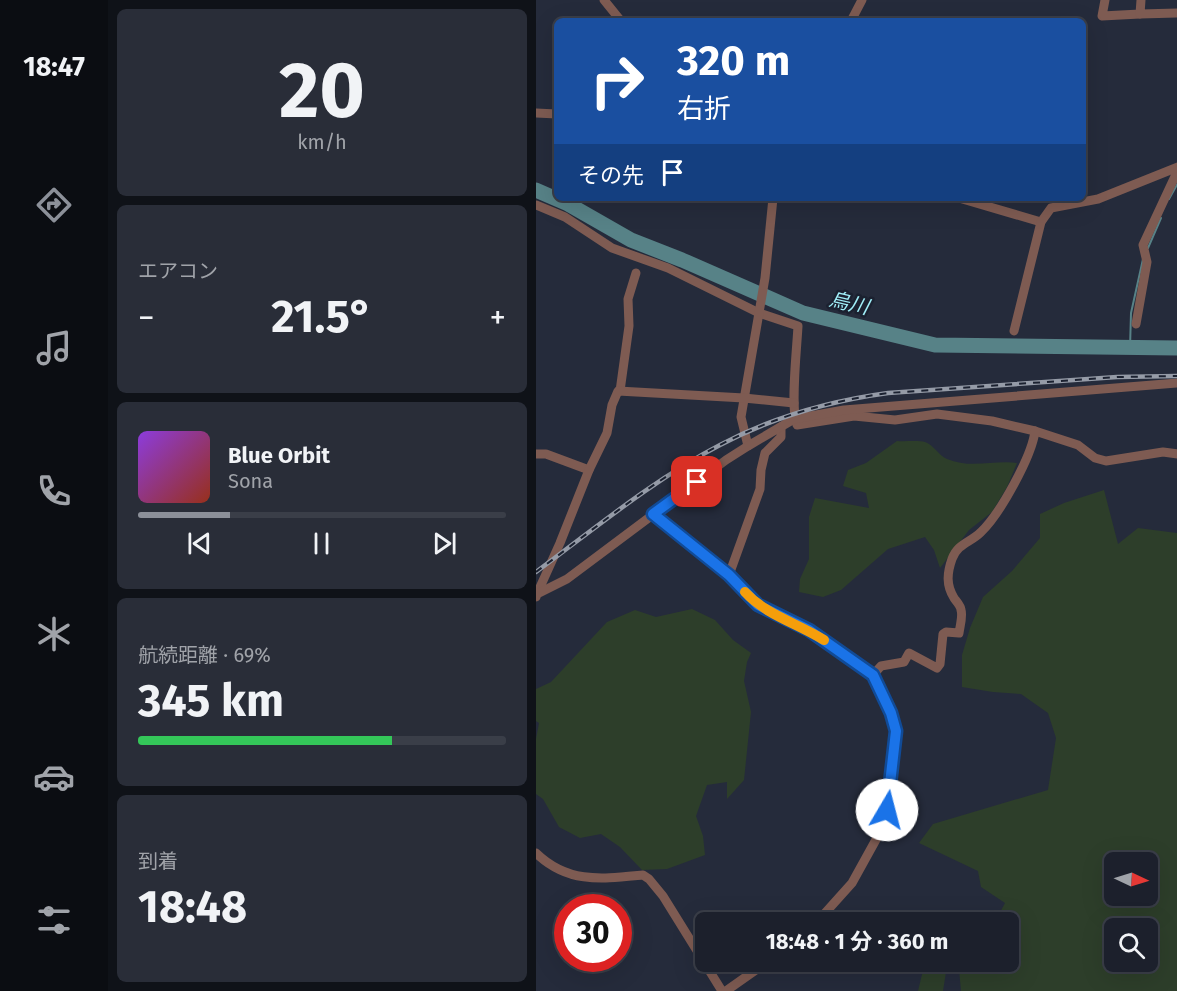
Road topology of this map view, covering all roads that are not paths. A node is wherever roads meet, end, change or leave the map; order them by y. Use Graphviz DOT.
graph roads {
  1 [pos="604,0"];
  2 [pos="862,0"];
  3 [pos="1105,0"];
  4 [pos="1141,0"];
  5 [pos="1178,13"];
  6 [pos="1140,14"];
  7 [pos="619,18"];
  8 [pos="853,18"];
  9 [pos="536,113"];
  10 [pos="554,114"];
  11 [pos="1178,168"];
  12 [pos="773,201"];
  13 [pos="969,201"];
  14 [pos="536,205"];
  15 [pos="1041,222"];
  16 [pos="636,273"];
  17 [pos="760,311"];
  18 [pos="1136,324"];
  19 [pos="1014,331"];
  20 [pos="1178,383"];
  21 [pos="620,391"];
  22 [pos="744,398"];
  23 [pos="962,401"];
  24 [pos="794,403"];
  25 [pos="961,418"];
  26 [pos="794,419"];
  27 [pos="781,427"];
  28 [pos="1035,431"];
  29 [pos="748,446"];
  30 [pos="536,454"];
  31 [pos="1178,454"];
  32 [pos="589,470"];
  33 [pos="653,514"];
  34 [pos="729,575"];
  35 [pos="537,595"];
  36 [pos="873,675"];
  37 [pos="536,853"];
  38 [pos="826,912"];
  39 [pos="752,972"];
  40 [pos="724,991"];
  1 -- 7 [label="street"];
  2 -- 8 [label="street"];
  3 -- 6 [label="street"];
  4 -- 6 [label="street"];
  5 -- 6 [label="street"];
  9 -- 10 [label="street"];
  11 -- 15 [label="street"];
  11 -- 18 [label="street"];
  12 -- 17 [label="street"];
  13 -- 15 [label="street"];
  14 -- 17 [label="street"];
  15 -- 19 [label="street"];
  16 -- 21 [label="street"];
  17 -- 22 [label="street"];
  17 -- 24 [label="street"];
  20 -- 23 [label="street"];
  21 -- 22 [label="street"];
  21 -- 32 [label="street"];
  22 -- 24 [label="street"];
  22 -- 29 [label="street"];
  23 -- 25 [label="street"];
  23 -- 26 [label="street"];
  24 -- 26 [label="street"];
  25 -- 26 [label="street"];
  25 -- 28 [label="street"];
  26 -- 27 [label="street"];
  27 -- 29 [label="street"];
  27 -- 34 [label="street"];
  28 -- 31 [label="street"];
  28 -- 36 [label="street"];
  29 -- 33 [label="street"];
  30 -- 32 [label="street"];
  32 -- 35 [label="street"];
  33 -- 34 [label="street"];
  33 -- 35 [label="street"];
  34 -- 36 [label="street"];
  36 -- 38 [label="street"];
  37 -- 40 [label="street"];
  39 -- 40 [label="street"];
}
